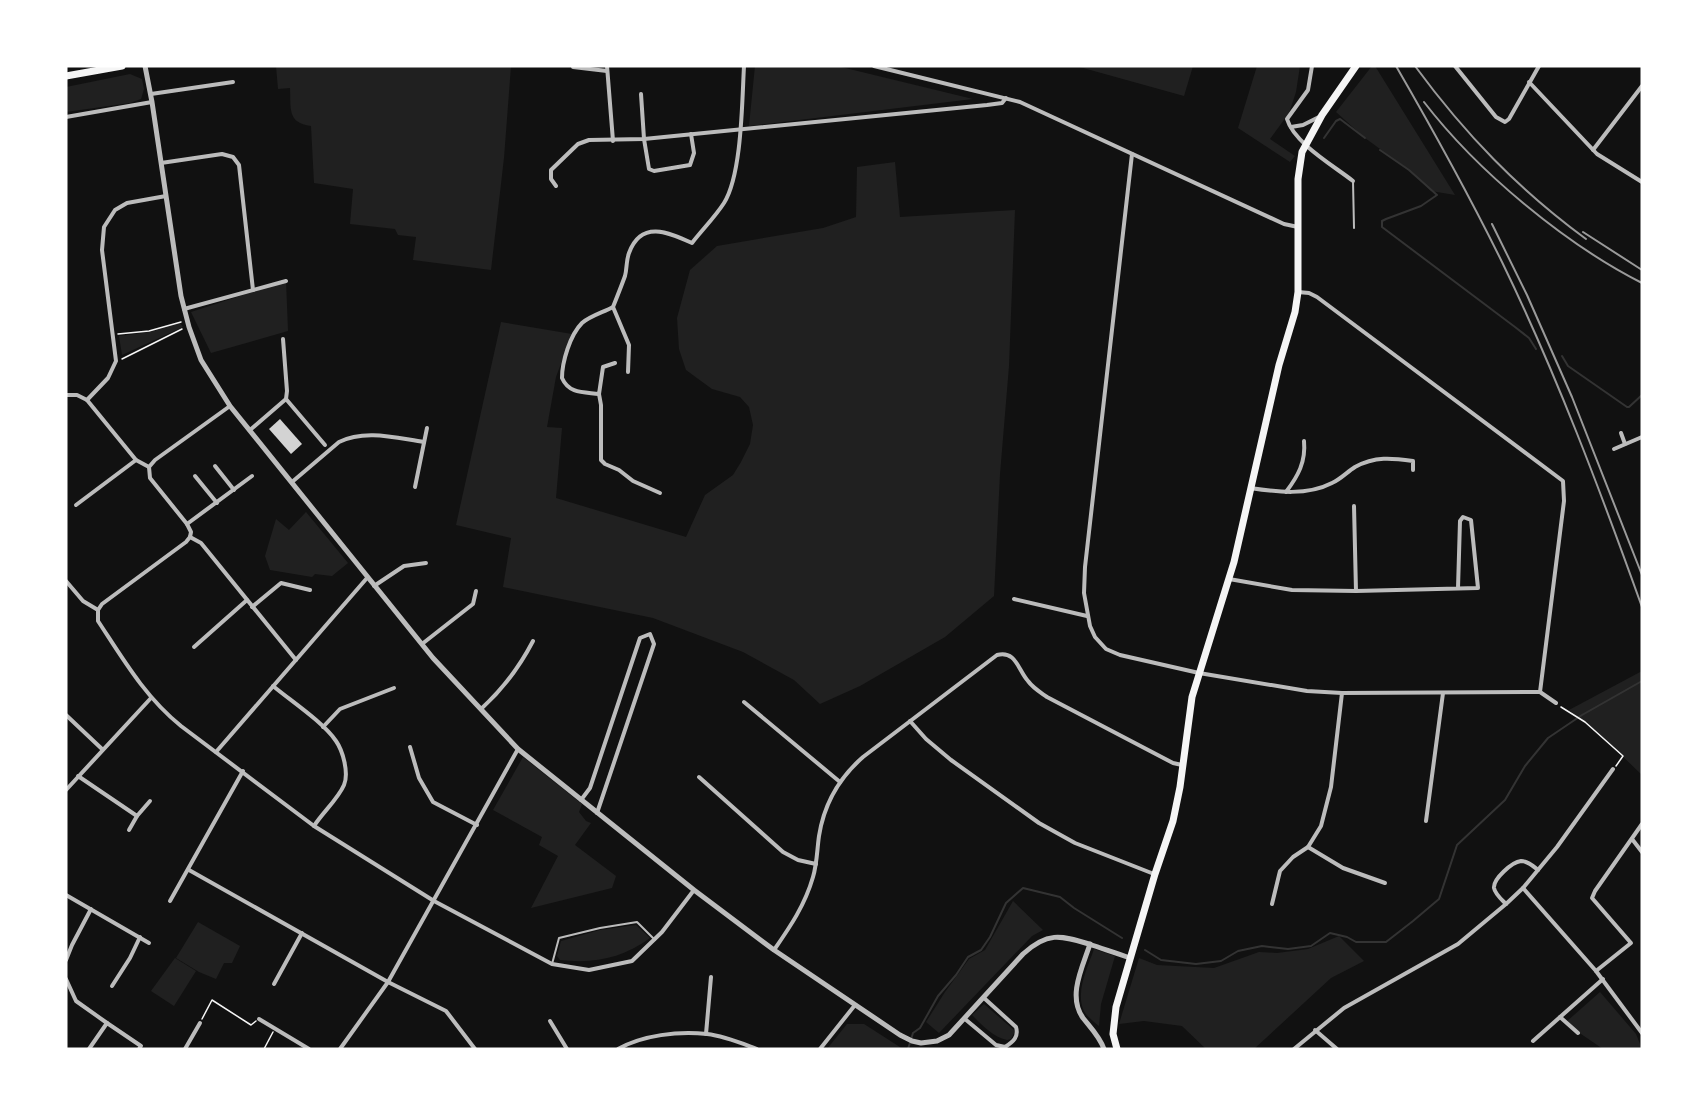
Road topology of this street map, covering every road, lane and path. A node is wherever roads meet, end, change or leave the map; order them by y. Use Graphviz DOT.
graph roads {
  1 [pos="122,66"];
  2 [pos="145,66"];
  3 [pos="744,66"];
  4 [pos="874,66"];
  5 [pos="1312,66"];
  6 [pos="1356,66"];
  7 [pos="1455,66"];
  8 [pos="1539,66"];
  9 [pos="573,68"];
  10 [pos="607,69"];
  11 [pos="66,76"];
  12 [pos="233,82"];
  13 [pos="1529,82"];
  14 [pos="1642,86"];
  15 [pos="151,94"];
  16 [pos="641,94"];
  17 [pos="1006,98"];
  18 [pos="152,102"];
  19 [pos="1322,115"];
  20 [pos="66,117"];
  21 [pos="1292,127"];
  22 [pos="740,130"];
  23 [pos="691,134"];
  24 [pos="644,139"];
  25 [pos="613,141"];
  26 [pos="1305,145"];
  27 [pos="1593,150"];
  28 [pos="1132,154"];
  29 [pos="161,163"];
  30 [pos="1353,181"];
  31 [pos="1642,182"];
  32 [pos="556,186"];
  33 [pos="166,196"];
  34 [pos="1298,228"];
  35 [pos="1354,228"];
  36 [pos="286,281"];
  37 [pos="252,290"];
  38 [pos="1298,292"];
  39 [pos="613,308"];
  40 [pos="184,309"];
  41 [pos="187,320"];
  42 [pos="189,327"];
  43 [pos="114,335"];
  44 [pos="283,339"];
  45 [pos="116,361"];
  46 [pos="615,363"];
  47 [pos="628,372"];
  48 [pos="599,394"];
  49 [pos="66,395"];
  50 [pos="286,399"];
  51 [pos="87,400"];
  52 [pos="230,406"];
  53 [pos="427,428"];
  54 [pos="249,430"];
  55 [pos="1621,433"];
  56 [pos="1642,437"];
  57 [pos="1304,441"];
  58 [pos="424,442"];
  59 [pos="1625,444"];
  60 [pos="325,445"];
  61 [pos="1614,449"];
  62 [pos="136,460"];
  63 [pos="215,466"];
  64 [pos="149,467"];
  65 [pos="1413,470"];
  66 [pos="195,476"];
  67 [pos="252,476"];
  68 [pos="292,482"];
  69 [pos="415,486"];
  70 [pos="1250,488"];
  71 [pos="234,490"];
  72 [pos="660,493"];
  73 [pos="1286,493"];
  74 [pos="217,503"];
  75 [pos="76,505"];
  76 [pos="1354,506"];
  77 [pos="187,524"];
  78 [pos="190,537"];
  79 [pos="426,563"];
  80 [pos="368,578"];
  81 [pos="1229,579"];
  82 [pos="66,580"];
  83 [pos="374,586"];
  84 [pos="1458,588"];
  85 [pos="310,590"];
  86 [pos="476,591"];
  87 [pos="1356,591"];
  88 [pos="1014,599"];
  89 [pos="247,600"];
  90 [pos="252,607"];
  91 [pos="98,610"];
  92 [pos="1087,616"];
  93 [pos="533,641"];
  94 [pos="422,644"];
  95 [pos="194,647"];
  96 [pos="296,660"];
  97 [pos="1198,673"];
  98 [pos="273,686"];
  99 [pos="394,688"];
  100 [pos="1540,692"];
  101 [pos="1342,693"];
  102 [pos="1443,693"];
  103 [pos="151,698"];
  104 [pos="744,702"];
  105 [pos="1557,705"];
  106 [pos="480,710"];
  107 [pos="66,715"];
  108 [pos="910,721"];
  109 [pos="322,727"];
  110 [pos="410,747"];
  111 [pos="102,749"];
  112 [pos="518,749"];
  113 [pos="216,752"];
  114 [pos="1183,765"];
  115 [pos="1613,769"];
  116 [pos="243,771"];
  117 [pos="78,776"];
  118 [pos="699,777"];
  119 [pos="840,782"];
  120 [pos="66,789"];
  121 [pos="581,800"];
  122 [pos="150,801"];
  123 [pos="597,813"];
  124 [pos="137,816"];
  125 [pos="1426,821"];
  126 [pos="1642,824"];
  127 [pos="477,825"];
  128 [pos="314,826"];
  129 [pos="129,830"];
  130 [pos="1632,839"];
  131 [pos="1308,847"];
  132 [pos="1642,852"];
  133 [pos="816,864"];
  134 [pos="189,870"];
  135 [pos="1538,870"];
  136 [pos="1155,874"];
  137 [pos="1385,883"];
  138 [pos="1523,888"];
  139 [pos="694,890"];
  140 [pos="66,895"];
  141 [pos="170,901"];
  142 [pos="434,901"];
  143 [pos="1272,904"];
  144 [pos="1506,904"];
  145 [pos="91,909"];
  146 [pos="302,933"];
  147 [pos="140,937"];
  148 [pos="655,940"];
  149 [pos="149,943"];
  150 [pos="1090,944"];
  151 [pos="774,950"];
  152 [pos="1130,958"];
  153 [pos="66,960"];
  154 [pos="552,964"];
  155 [pos="1596,971"];
  156 [pos="711,977"];
  157 [pos="1603,979"];
  158 [pos="66,980"];
  159 [pos="388,982"];
  160 [pos="274,984"];
  161 [pos="112,986"];
  162 [pos="984,998"];
  163 [pos="855,1005"];
  164 [pos="1560,1017"];
  165 [pos="259,1019"];
  166 [pos="965,1019"];
  167 [pos="550,1021"];
  168 [pos="106,1023"];
  169 [pos="200,1023"];
  170 [pos="275,1029"];
  171 [pos="1315,1030"];
  172 [pos="1578,1033"];
  173 [pos="1642,1033"];
  174 [pos="706,1034"];
  175 [pos="1533,1041"];
  176 [pos="89,1049"];
  177 [pos="139,1049"];
  178 [pos="185,1049"];
  179 [pos="264,1049"];
  180 [pos="309,1049"];
  181 [pos="340,1049"];
  182 [pos="475,1049"];
  183 [pos="567,1049"];
  184 [pos="618,1049"];
  185 [pos="757,1049"];
  186 [pos="820,1049"];
  187 [pos="1104,1049"];
  188 [pos="1117,1049"];
  189 [pos="1294,1049"];
  190 [pos="1337,1049"];
  1 -- 11 [label="highway"];
  2 -- 15 [label="street"];
  3 -- 22 [label="street"];
  4 -- 17 [label="street"];
  5 -- 21 [label="street"];
  6 -- 19 [label="highway"];
  7 -- 13 [label="street"];
  8 -- 13 [label="street"];
  9 -- 10 [label="street"];
  10 -- 25 [label="street"];
  12 -- 15 [label="street"];
  13 -- 27 [label="street"];
  14 -- 27 [label="street"];
  15 -- 18 [label="street"];
  16 -- 24 [label="street"];
  17 -- 22 [label="street"];
  17 -- 28 [label="street"];
  18 -- 20 [label="street"];
  18 -- 29 [label="street"];
  19 -- 21 [label="street"];
  19 -- 26 [label="highway"];
  21 -- 26 [label="street"];
  22 -- 23 [label="street"];
  22 -- 39 [label="street"];
  23 -- 24 [label="street"];
  23 -- 24 [label="street"];
  24 -- 25 [label="street"];
  25 -- 32 [label="street"];
  26 -- 30 [label="street"];
  26 -- 34 [label="highway"];
  27 -- 31 [label="street"];
  28 -- 34 [label="street"];
  28 -- 92 [label="street"];
  29 -- 33 [label="street"];
  29 -- 37 [label="street"];
  30 -- 35 [label="lane"];
  33 -- 40 [label="street"];
  33 -- 43 [label="street"];
  34 -- 38 [label="highway"];
  36 -- 37 [label="street"];
  37 -- 40 [label="street"];
  38 -- 70 [label="highway"];
  38 -- 100 [label="street"];
  39 -- 47 [label="street"];
  39 -- 48 [label="street"];
  40 -- 41 [label="street"];
  41 -- 42 [label="street"];
  41 -- 43 [label="path"];
  42 -- 45 [label="path"];
  42 -- 52 [label="street"];
  43 -- 45 [label="street"];
  44 -- 50 [label="street"];
  45 -- 51 [label="street"];
  46 -- 48 [label="street"];
  48 -- 72 [label="street"];
  49 -- 51 [label="street"];
  50 -- 54 [label="street"];
  50 -- 60 [label="street"];
  51 -- 62 [label="street"];
  52 -- 54 [label="street"];
  52 -- 64 [label="street"];
  53 -- 58 [label="street"];
  54 -- 68 [label="street"];
  55 -- 59 [label="street"];
  56 -- 59 [label="street"];
  57 -- 73 [label="street"];
  58 -- 68 [label="street"];
  58 -- 69 [label="street"];
  59 -- 61 [label="street"];
  62 -- 64 [label="street"];
  62 -- 75 [label="street"];
  63 -- 71 [label="street"];
  64 -- 77 [label="street"];
  65 -- 73 [label="street"];
  66 -- 74 [label="street"];
  67 -- 71 [label="street"];
  68 -- 80 [label="street"];
  70 -- 73 [label="street"];
  70 -- 81 [label="highway"];
  71 -- 74 [label="street"];
  74 -- 77 [label="street"];
  76 -- 87 [label="street"];
  77 -- 78 [label="street"];
  78 -- 89 [label="street"];
  78 -- 91 [label="street"];
  79 -- 83 [label="street"];
  80 -- 83 [label="street"];
  80 -- 96 [label="street"];
  81 -- 87 [label="street"];
  81 -- 97 [label="highway"];
  82 -- 91 [label="street"];
  83 -- 94 [label="street"];
  84 -- 84 [label="street"];
  84 -- 87 [label="street"];
  85 -- 90 [label="street"];
  86 -- 94 [label="street"];
  88 -- 92 [label="street"];
  89 -- 90 [label="street"];
  89 -- 95 [label="street"];
  90 -- 96 [label="street"];
  91 -- 103 [label="street"];
  92 -- 97 [label="street"];
  93 -- 106 [label="street"];
  94 -- 106 [label="street"];
  96 -- 98 [label="street"];
  97 -- 101 [label="street"];
  97 -- 114 [label="highway"];
  98 -- 109 [label="street"];
  98 -- 113 [label="street"];
  99 -- 109 [label="street"];
  100 -- 102 [label="street"];
  100 -- 105 [label="street"];
  101 -- 102 [label="street"];
  101 -- 131 [label="street"];
  102 -- 125 [label="street"];
  103 -- 111 [label="street"];
  103 -- 113 [label="street"];
  104 -- 119 [label="street"];
  105 -- 115 [label="path"];
  106 -- 112 [label="street"];
  107 -- 111 [label="street"];
  108 -- 114 [label="street"];
  108 -- 119 [label="street"];
  108 -- 136 [label="street"];
  109 -- 128 [label="street"];
  110 -- 127 [label="street"];
  111 -- 117 [label="street"];
  112 -- 121 [label="street"];
  112 -- 127 [label="street"];
  113 -- 116 [label="street"];
  114 -- 136 [label="highway"];
  115 -- 135 [label="street"];
  116 -- 128 [label="street"];
  116 -- 134 [label="street"];
  117 -- 120 [label="street"];
  117 -- 124 [label="street"];
  118 -- 133 [label="street"];
  119 -- 133 [label="street"];
  121 -- 123 [label="street"];
  121 -- 123 [label="street"];
  122 -- 124 [label="street"];
  123 -- 139 [label="street"];
  124 -- 129 [label="street"];
  126 -- 130 [label="street"];
  127 -- 142 [label="street"];
  128 -- 142 [label="street"];
  130 -- 132 [label="street"];
  130 -- 155 [label="street"];
  131 -- 137 [label="street"];
  131 -- 143 [label="street"];
  133 -- 151 [label="street"];
  134 -- 141 [label="street"];
  134 -- 146 [label="street"];
  135 -- 138 [label="street"];
  135 -- 144 [label="street"];
  136 -- 152 [label="highway"];
  138 -- 144 [label="street"];
  138 -- 155 [label="street"];
  139 -- 148 [label="street"];
  139 -- 151 [label="street"];
  140 -- 145 [label="street"];
  142 -- 154 [label="street"];
  142 -- 159 [label="street"];
  144 -- 171 [label="street"];
  145 -- 147 [label="street"];
  145 -- 153 [label="street"];
  146 -- 159 [label="street"];
  146 -- 160 [label="street"];
  147 -- 149 [label="street"];
  147 -- 161 [label="street"];
  148 -- 154 [label="street"];
  148 -- 154 [label="lane"];
  150 -- 152 [label="street"];
  150 -- 162 [label="street"];
  150 -- 187 [label="street"];
  151 -- 163 [label="street"];
  152 -- 188 [label="highway"];
  155 -- 157 [label="street"];
  156 -- 174 [label="street"];
  157 -- 164 [label="street"];
  157 -- 173 [label="street"];
  158 -- 168 [label="street"];
  159 -- 181 [label="street"];
  159 -- 182 [label="street"];
  162 -- 166 [label="street"];
  162 -- 166 [label="street"];
  163 -- 166 [label="street"];
  163 -- 186 [label="street"];
  164 -- 172 [label="street"];
  164 -- 175 [label="street"];
  165 -- 169 [label="path"];
  165 -- 170 [label="street"];
  167 -- 183 [label="street"];
  168 -- 176 [label="street"];
  168 -- 177 [label="street"];
  169 -- 178 [label="street"];
  170 -- 179 [label="path"];
  170 -- 180 [label="street"];
  171 -- 189 [label="street"];
  171 -- 190 [label="street"];
  174 -- 184 [label="street"];
  174 -- 185 [label="street"];
}
